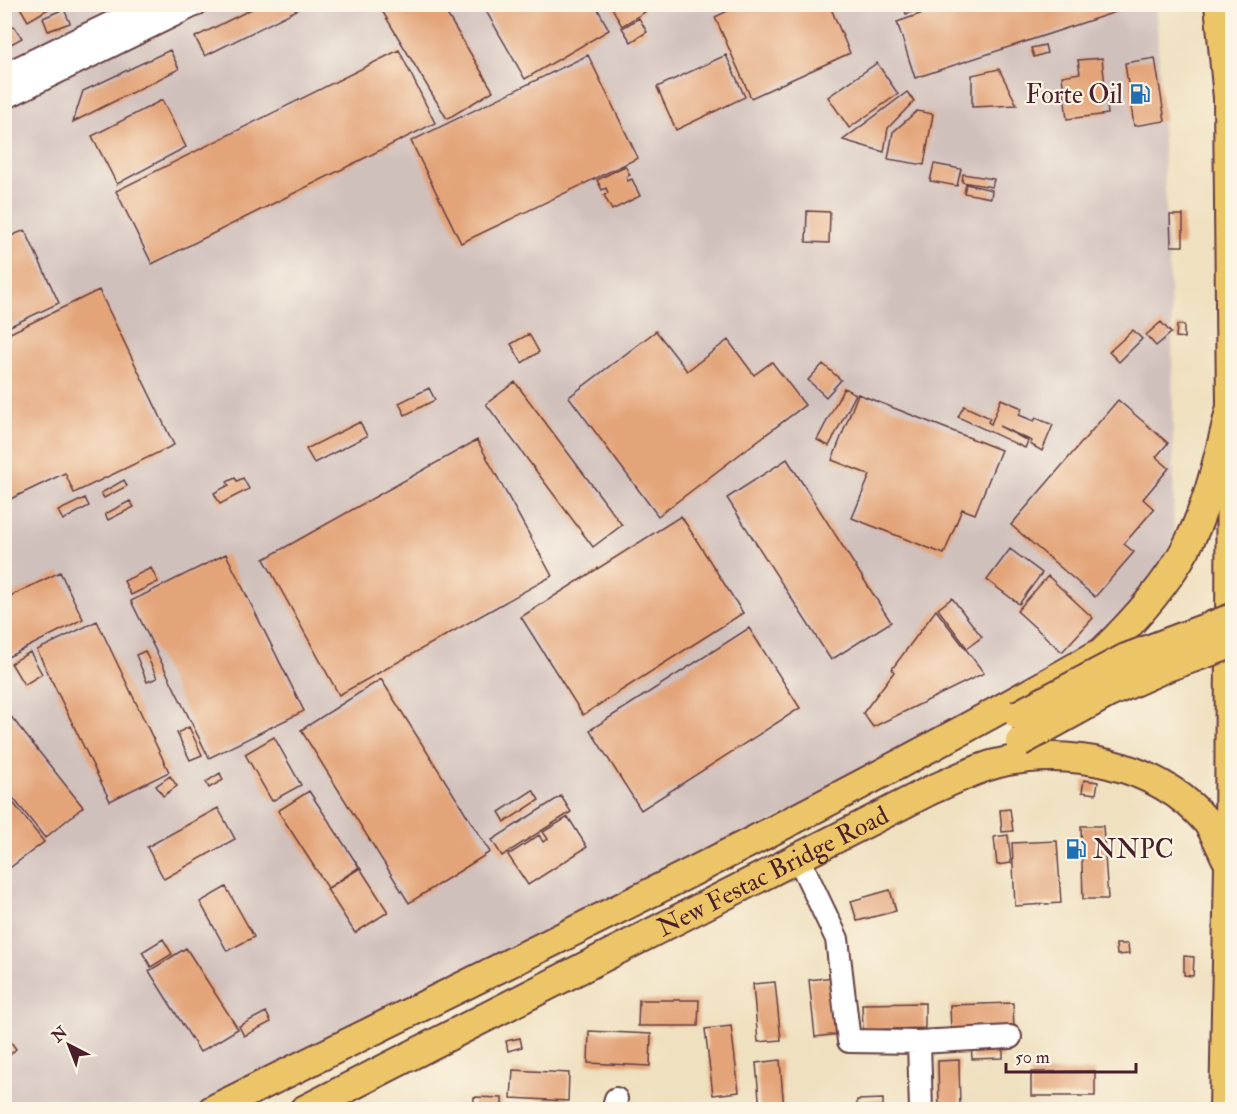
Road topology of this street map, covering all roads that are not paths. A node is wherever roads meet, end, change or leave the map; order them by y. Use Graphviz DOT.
graph roads {
  1 [pos="151,4"];
  2 [pos="196,4"];
  3 [pos="1219,4"];
  4 [pos="4,75"];
  5 [pos="4,98"];
  6 [pos="1231,407"];
  7 [pos="1233,618"];
  8 [pos="1233,644"];
  9 [pos="1019,728"];
  10 [pos="799,859"];
  11 [pos="1229,866"];
  12 [pos="643,896"];
  13 [pos="657,929"];
  14 [pos="1010,1037"];
  15 [pos="919,1042"];
  16 [pos="212,1110"];
  17 [pos="304,1110"];
  18 [pos="921,1110"];
  19 [pos="1224,1110"];
  1 -- 4 [label="street"];
  2 -- 5 [label="street"];
  3 -- 6 [label="main road"];
  6 -- 11 [label="main road"];
  6 -- 12 [label="main road"];
  7 -- 9 [label="main road, bridge"];
  8 -- 9 [label="main road, bridge"];
  9 -- 12 [label="main road"];
  9 -- 13 [label="main road"];
  10 -- 11 [label="main road, New Festac Bridge Road"];
  10 -- 13 [label="main road, New Festac Bridge Road"];
  10 -- 15 [label="street"];
  11 -- 19 [label="main road"];
  12 -- 16 [label="main road"];
  13 -- 17 [label="main road, New Festac Bridge Road"];
  14 -- 15 [label="street"];
  15 -- 18 [label="street"];
}
